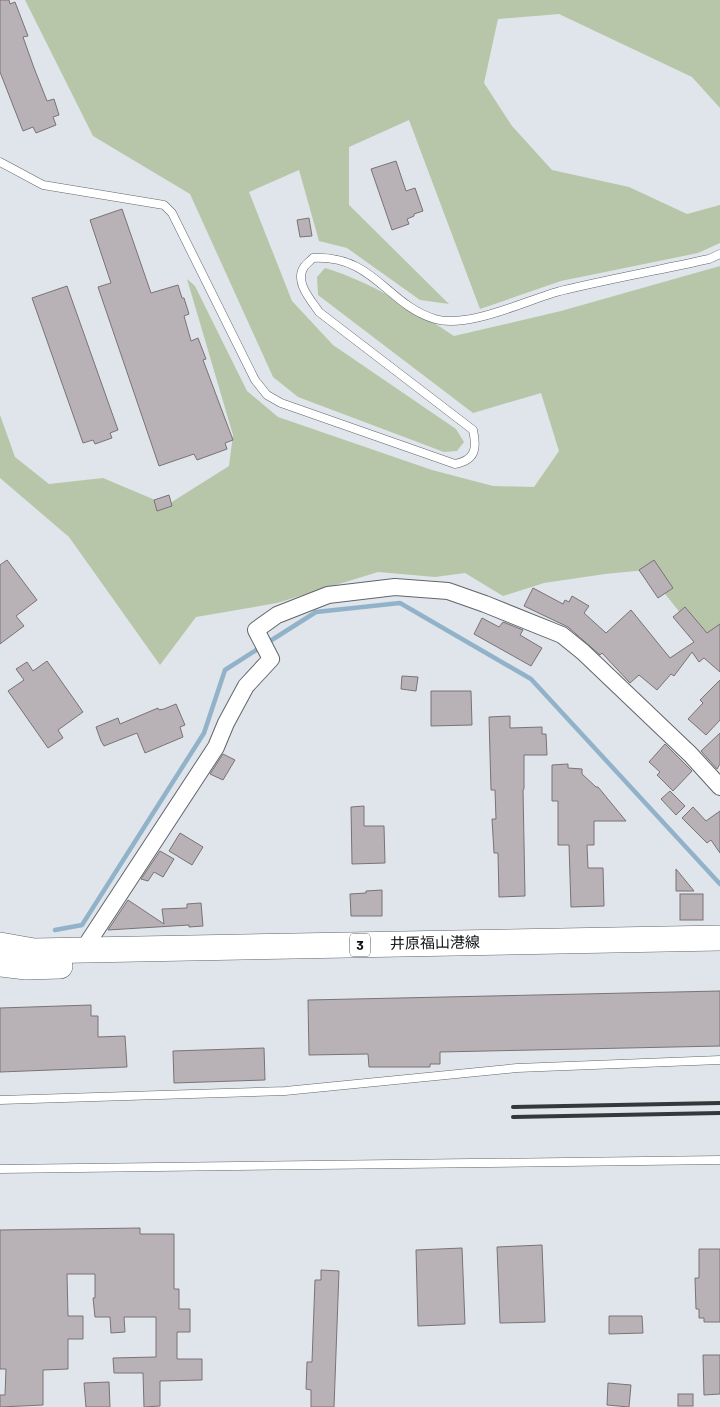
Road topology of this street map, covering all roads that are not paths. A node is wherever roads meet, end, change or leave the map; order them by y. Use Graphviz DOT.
graph roads {
  1 [pos="0,162"];
  2 [pos="720,254"];
  3 [pos="720,787"];
  4 [pos="720,938"];
  5 [pos="0,945"];
  6 [pos="84,950"];
  7 [pos="720,953"];
  8 [pos="0,964"];
  9 [pos="720,1060"];
  10 [pos="0,1100"];
  11 [pos="720,1160"];
  12 [pos="0,1169"];
  1 -- 2 [label="lane"];
  3 -- 6 [label="street"];
  4 -- 6 [label="main road, 井原福山港線 / 3"];
  5 -- 6 [label="main road, 井原福山港線 / 3"];
  7 -- 8 [label="main road, 井原福山港線 / 3"];
  9 -- 10 [label="lane"];
  11 -- 12 [label="lane"];
}
